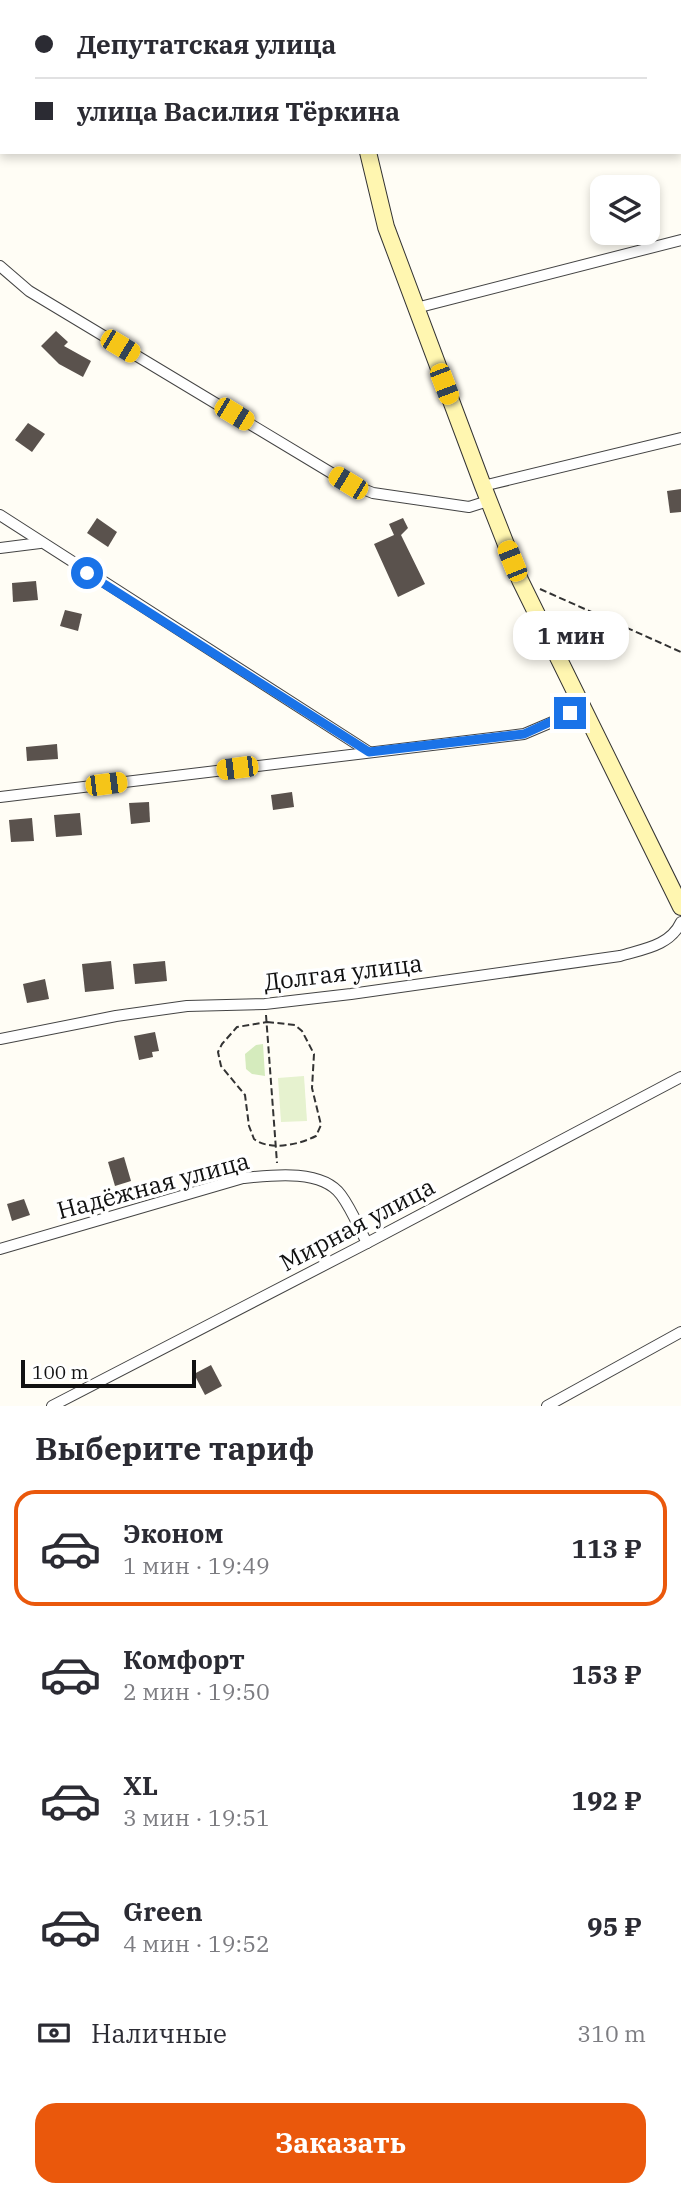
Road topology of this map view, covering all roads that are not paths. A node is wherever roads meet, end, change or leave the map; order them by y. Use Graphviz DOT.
graph roads {
  1 [pos="368,154"];
  2 [pos="681,240"];
  3 [pos="0,266"];
  4 [pos="416,307"];
  5 [pos="681,438"];
  6 [pos="485,493"];
  7 [pos="0,515"];
  8 [pos="40,542"];
  9 [pos="0,548"];
  10 [pos="582,706"];
  11 [pos="369,752"];
  12 [pos="0,797"];
  13 [pos="681,907"];
  14 [pos="681,922"];
  15 [pos="0,1039"];
  16 [pos="680,1082"];
  17 [pos="368,1244"];
  18 [pos="0,1248"];
  19 [pos="681,1332"];
  20 [pos="52,1406"];
  21 [pos="547,1406"];
  1 -- 4 [label="street"];
  2 -- 4 [label="street"];
  3 -- 6 [label="street"];
  4 -- 6 [label="street"];
  5 -- 6 [label="street"];
  6 -- 10 [label="street"];
  7 -- 8 [label="street"];
  8 -- 9 [label="street"];
  8 -- 11 [label="street"];
  10 -- 11 [label="street"];
  10 -- 13 [label="street"];
  11 -- 12 [label="street"];
  14 -- 15 [label="street, Долгая улица"];
  16 -- 17 [label="street, Мирная улица"];
  17 -- 18 [label="street, Надёжная улица"];
  17 -- 20 [label="street, Мирная улица"];
  19 -- 21 [label="street"];
}
